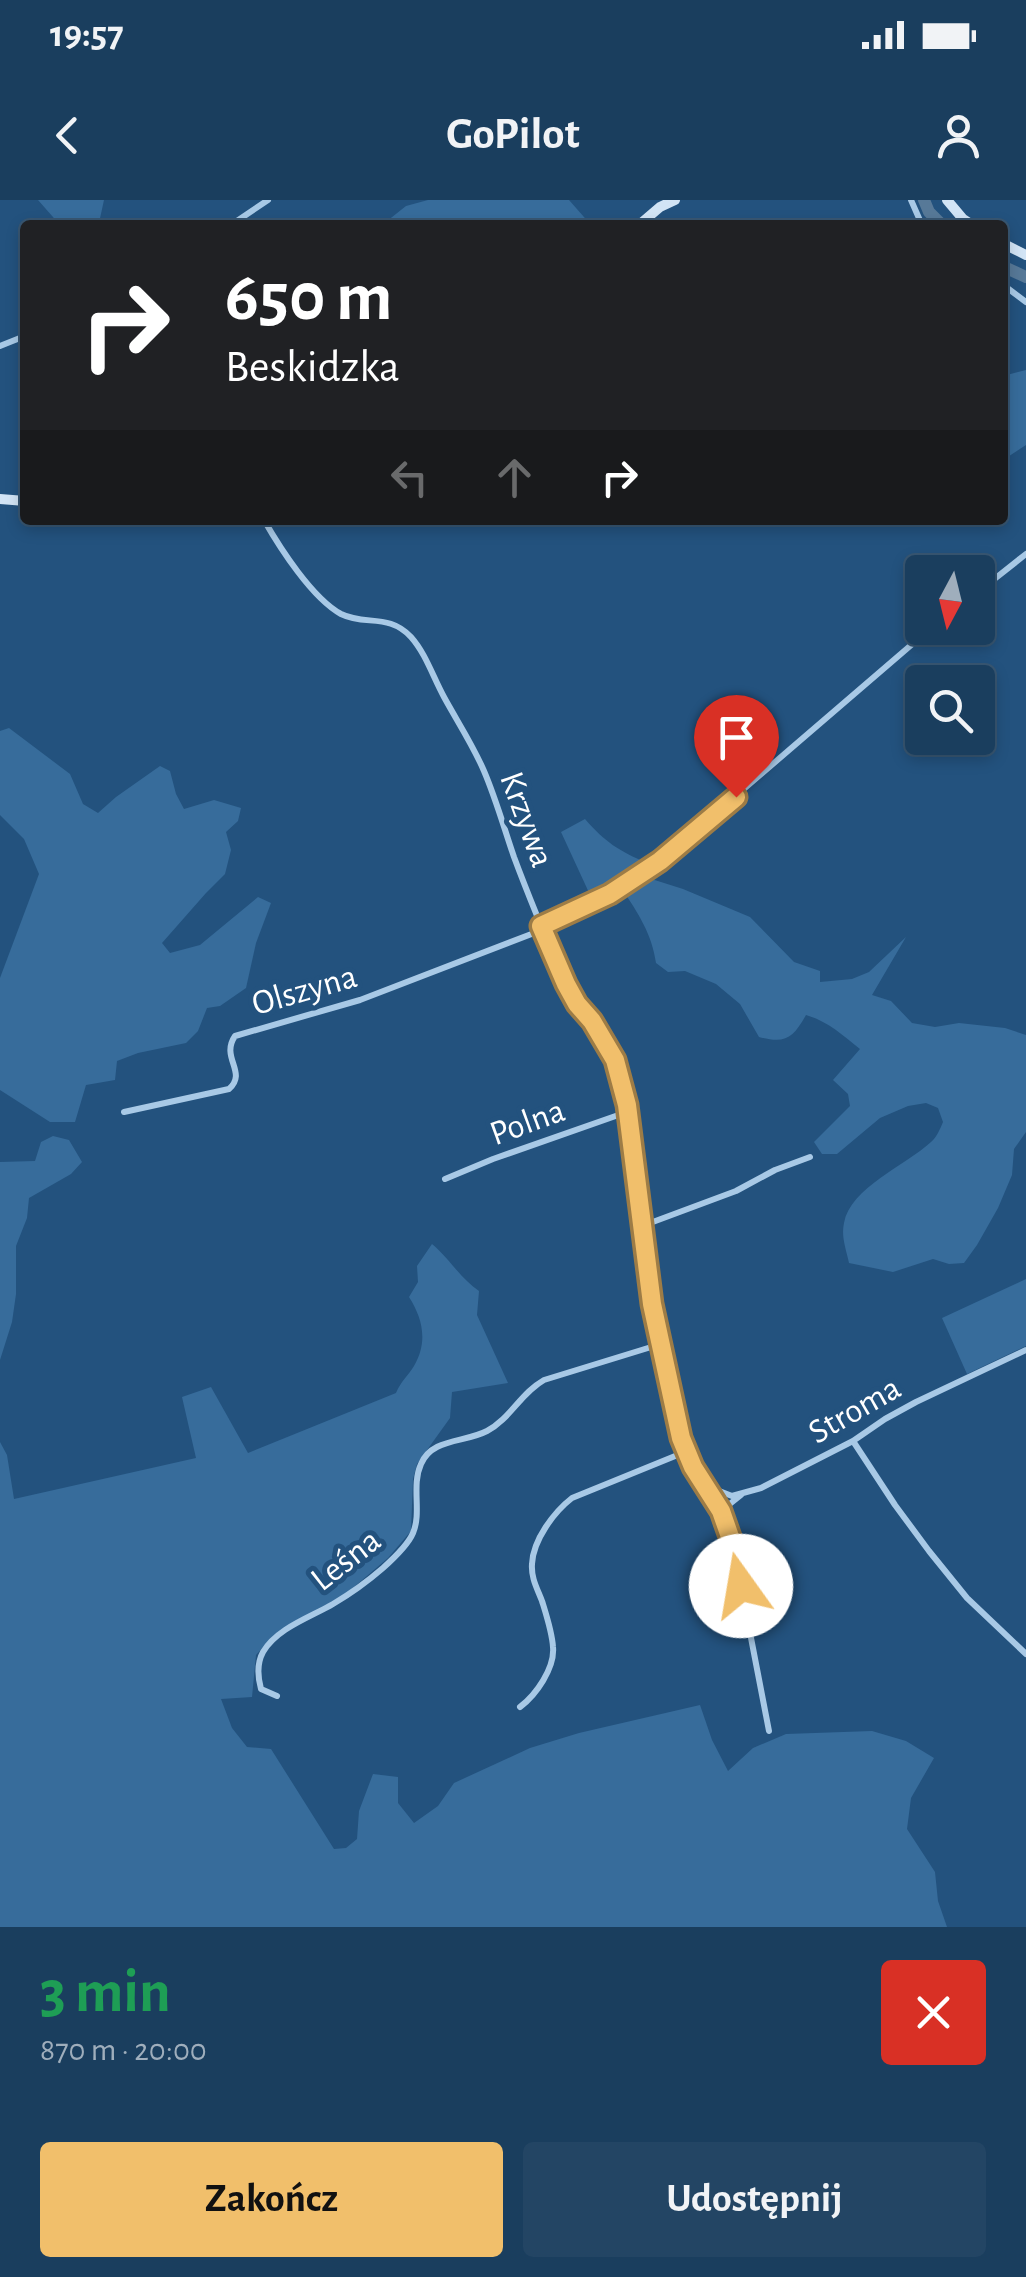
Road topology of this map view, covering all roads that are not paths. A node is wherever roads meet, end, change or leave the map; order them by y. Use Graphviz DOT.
graph roads {
  1 [pos="268,200"];
  2 [pos="674,200"];
  3 [pos="947,200"];
  4 [pos="657,204"];
  5 [pos="238,220"];
  6 [pos="964,220"];
  7 [pos="267,525"];
  8 [pos="1026,554"];
  9 [pos="995,579"];
  10 [pos="912,645"];
  11 [pos="541,928"];
  12 [pos="124,1112"];
  13 [pos="627,1112"];
  14 [pos="810,1156"];
  15 [pos="446,1179"];
  16 [pos="642,1226"];
  17 [pos="661,1344"];
  18 [pos="1026,1350"];
  19 [pos="853,1441"];
  20 [pos="686,1452"];
  21 [pos="706,1486"];
  22 [pos="742,1494"];
  23 [pos="721,1511"];
  24 [pos="1026,1654"];
  25 [pos="276,1696"];
  26 [pos="520,1707"];
  27 [pos="770,1731"];
  1 -- 5 [label="street"];
  2 -- 4 [label="street"];
  3 -- 6 [label="street"];
  7 -- 11 [label="street, Krzywa"];
  8 -- 9 [label="street"];
  10 -- 11 [label="street"];
  11 -- 12 [label="street, Olszyna"];
  11 -- 13 [label="street, Krzywa"];
  13 -- 15 [label="street, Polna"];
  13 -- 16 [label="street, Krzywa"];
  14 -- 16 [label="street"];
  16 -- 17 [label="street, Krzywa"];
  17 -- 20 [label="street, Krzywa"];
  17 -- 25 [label="street, Leśna"];
  18 -- 19 [label="street, Stroma"];
  19 -- 22 [label="street, Stroma"];
  19 -- 24 [label="street"];
  20 -- 21 [label="street, Krzywa"];
  20 -- 26 [label="street"];
  21 -- 22 [label="street"];
  21 -- 23 [label="street, Krzywa"];
  22 -- 23 [label="street, Stroma"];
  23 -- 27 [label="street, Krzywa"];
}
